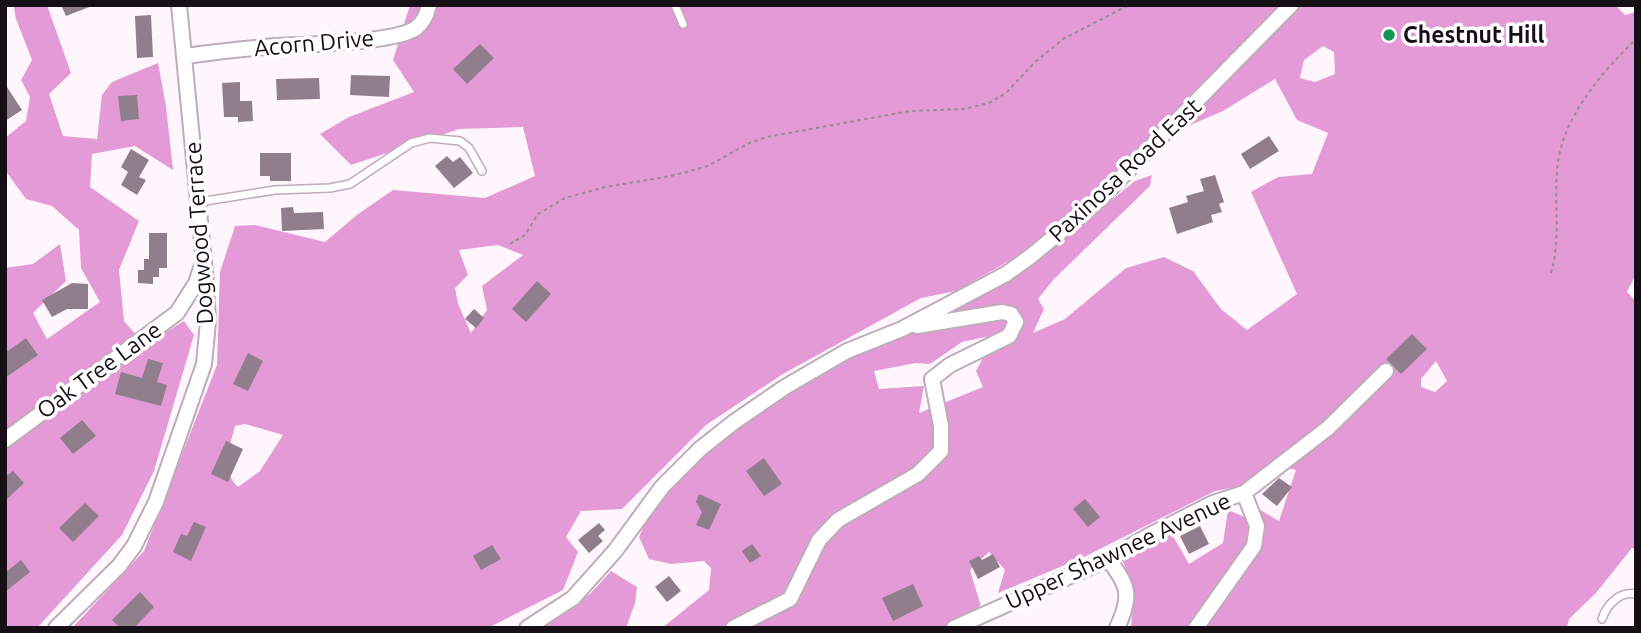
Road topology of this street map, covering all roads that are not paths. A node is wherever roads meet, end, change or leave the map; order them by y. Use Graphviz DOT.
graph roads {
  1 [pos="179,5"];
  2 [pos="429,5"];
  3 [pos="675,5"];
  4 [pos="1291,5"];
  5 [pos="683,24"];
  6 [pos="184,56"];
  7 [pos="482,171"];
  8 [pos="198,202"];
  9 [pos="204,258"];
  10 [pos="902,329"];
  11 [pos="1387,371"];
  12 [pos="5,440"];
  13 [pos="1244,493"];
  14 [pos="1108,559"];
  15 [pos="1636,594"];
  16 [pos="1602,619"];
  17 [pos="56,628"];
  18 [pos="527,628"];
  19 [pos="733,628"];
  20 [pos="954,628"];
  21 [pos="1117,628"];
  22 [pos="1196,628"];
  1 -- 6 [label="street, Dogwood Terrace"];
  2 -- 6 [label="street, Acorn Drive"];
  3 -- 5 [label="lane"];
  4 -- 10 [label="street, Paxinosa Road East"];
  6 -- 8 [label="street, Dogwood Terrace"];
  7 -- 8 [label="lane"];
  8 -- 9 [label="street, Dogwood Terrace"];
  9 -- 12 [label="street, Oak Tree Lane"];
  9 -- 17 [label="street, Dogwood Terrace"];
  10 -- 18 [label="street, Paxinosa Road East"];
  10 -- 19 [label="street, Paxinosa Road East"];
  11 -- 13 [label="street, Upper Shawnee Avenue"];
  13 -- 14 [label="street, Upper Shawnee Avenue"];
  13 -- 22 [label="street"];
  14 -- 20 [label="street, Upper Shawnee Avenue"];
  14 -- 21 [label="street"];
  15 -- 16 [label="lane"];
}
